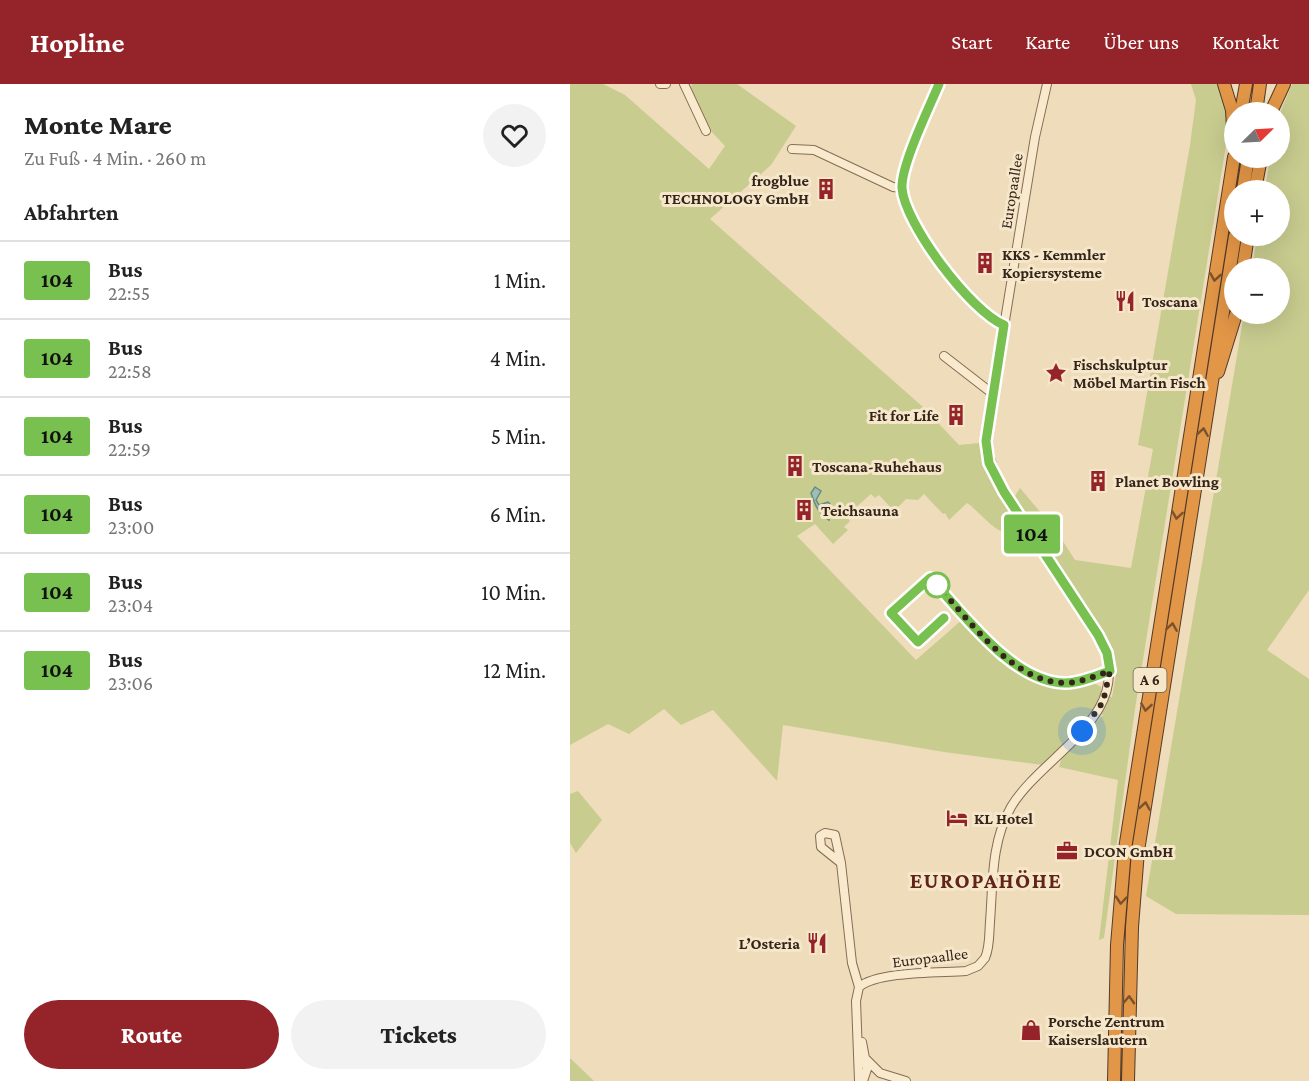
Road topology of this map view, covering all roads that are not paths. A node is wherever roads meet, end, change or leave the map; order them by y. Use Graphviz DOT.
graph roads {
  1 [pos="660,84"];
  2 [pos="666,84"];
  3 [pos="684,84"];
  4 [pos="939,84"];
  5 [pos="1047,84"];
  6 [pos="1224,84"];
  7 [pos="1246,84"];
  8 [pos="1260,84"];
  9 [pos="1273,84"];
  10 [pos="1284,84"];
  11 [pos="1230,102"];
  12 [pos="1243,102"];
  13 [pos="1257,102"];
  14 [pos="1271,102"];
  15 [pos="1275,102"];
  16 [pos="706,131"];
  17 [pos="792,149"];
  18 [pos="1232,168"];
  19 [pos="902,188"];
  20 [pos="1233,246"];
  21 [pos="1233,324"];
  22 [pos="1004,325"];
  23 [pos="944,356"];
  24 [pos="993,394"];
  25 [pos="1209,395"];
  26 [pos="957,606"];
  27 [pos="1110,671"];
  28 [pos="841,863"];
  29 [pos="859,987"];
  30 [pos="859,1033"];
  31 [pos="866,1058"];
  32 [pos="861,1081"];
  33 [pos="906,1081"];
  34 [pos="1114,1081"];
  35 [pos="1128,1081"];
  1 -- 2 [label="street"];
  3 -- 16 [label="street"];
  4 -- 19 [label="street"];
  5 -- 22 [label="street, Europaallee"];
  6 -- 11 [label="highway"];
  7 -- 12 [label="highway"];
  8 -- 13 [label="highway"];
  9 -- 14 [label="highway"];
  10 -- 15 [label="highway"];
  17 -- 19 [label="street"];
  18 -- 34 [label="highway, A 6, one-way"];
  19 -- 22 [label="street"];
  20 -- 25 [label="highway, A 6"];
  21 -- 25 [label="highway"];
  22 -- 24 [label="street, Europaallee"];
  23 -- 24 [label="street"];
  24 -- 27 [label="street, Europaallee"];
  35 -- 25 [label="highway, A 6, one-way"];
  26 -- 27 [label="street"];
  27 -- 29 [label="street, Europaallee"];
  28 -- 29 [label="street"];
  29 -- 30 [label="street"];
  30 -- 31 [label="street"];
  30 -- 32 [label="street"];
  31 -- 32 [label="street"];
  31 -- 33 [label="street"];
}
